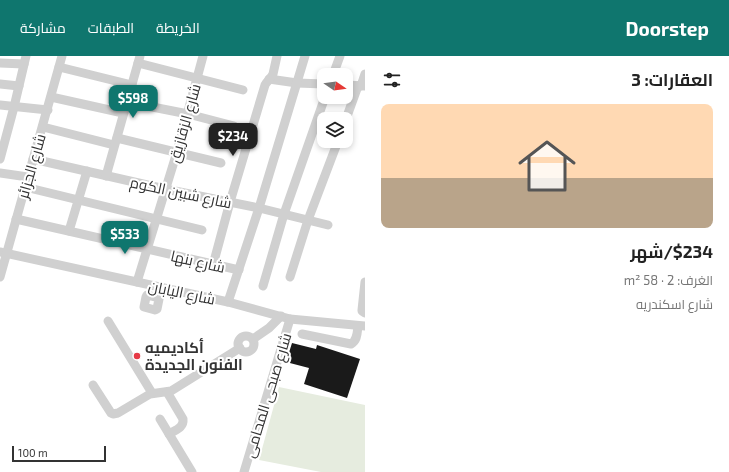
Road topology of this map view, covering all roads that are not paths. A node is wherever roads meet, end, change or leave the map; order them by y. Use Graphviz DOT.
graph roads {
  1 [pos="62,56"];
  2 [pos="203,56"];
  3 [pos="277,56"];
  4 [pos="305,56"];
  5 [pos="340,56"];
  6 [pos="138,58"];
  7 [pos="25,60"];
  8 [pos="0,63"];
  9 [pos="59,67"];
  10 [pos="336,68"];
  11 [pos="365,74"];
  12 [pos="198,78"];
  13 [pos="269,79"];
  14 [pos="297,83"];
  15 [pos="0,84"];
  16 [pos="132,84"];
  17 [pos="317,84"];
  18 [pos="19,86"];
  19 [pos="361,86"];
  20 [pos="243,90"];
  21 [pos="51,97"];
  22 [pos="127,102"];
  23 [pos="323,104"];
  24 [pos="0,105"];
  25 [pos="14,106"];
  26 [pos="48,110"];
  27 [pos="349,112"];
  28 [pos="124,113"];
  29 [pos="188,114"];
  30 [pos="234,126"];
  31 [pos="42,127"];
  32 [pos="3,139"];
  33 [pos="116,141"];
  34 [pos="335,148"];
  35 [pos="177,152"];
  36 [pos="0,159"];
  37 [pos="33,159"];
  38 [pos="221,163"];
  39 [pos="88,171"];
  40 [pos="0,172"];
  41 [pos="106,176"];
  42 [pos="28,177"];
  43 [pos="25,187"];
  44 [pos="165,189"];
  45 [pos="78,200"];
  46 [pos="230,202"];
  47 [pos="259,208"];
  48 [pos="284,214"];
  49 [pos="16,218"];
  50 [pos="156,219"];
  51 [pos="308,220"];
  52 [pos="328,225"];
  53 [pos="202,230"];
  54 [pos="69,231"];
  55 [pos="147,249"];
  56 [pos="3,253"];
  57 [pos="213,264"];
  58 [pos="239,270"];
  59 [pos="0,277"];
  60 [pos="290,277"];
  61 [pos="137,282"];
  62 [pos="365,282"];
  63 [pos="155,286"];
  64 [pos="263,286"];
  65 [pos="152,296"];
  66 [pos="228,302"];
  67 [pos="365,313"];
  68 [pos="286,317"];
  69 [pos="108,321"];
  70 [pos="363,324"];
  71 [pos="302,334"];
  72 [pos="93,385"];
  73 [pos="167,392"];
  74 [pos="152,393"];
  75 [pos="160,419"];
  76 [pos="169,434"];
  77 [pos="192,472"];
  78 [pos="244,472"];
  1 -- 9 [label="street, شارع الجزائر"];
  2 -- 12 [label="street, شارع الزقازيق"];
  3 -- 13 [label="street"];
  4 -- 14 [label="street"];
  5 -- 10 [label="street"];
  6 -- 12 [label="street"];
  6 -- 16 [label="street"];
  7 -- 8 [label="street"];
  7 -- 18 [label="street"];
  9 -- 16 [label="street"];
  9 -- 21 [label="street, شارع الجزائر"];
  11 -- 19 [label="street"];
  12 -- 20 [label="street"];
  12 -- 29 [label="street, شارع الزقازيق"];
  13 -- 14 [label="street"];
  13 -- 46 [label="street"];
  14 -- 17 [label="street"];
  14 -- 47 [label="street"];
  15 -- 18 [label="street"];
  16 -- 22 [label="street"];
  18 -- 25 [label="street"];
  19 -- 27 [label="street"];
  21 -- 26 [label="street, شارع الجزائر"];
  21 -- 28 [label="street"];
  22 -- 28 [label="street"];
  22 -- 29 [label="street"];
  23 -- 48 [label="street"];
  24 -- 25 [label="street"];
  25 -- 26 [label="street"];
  25 -- 32 [label="street"];
  26 -- 31 [label="street, شارع الجزائر"];
  28 -- 33 [label="street"];
  29 -- 30 [label="street"];
  29 -- 35 [label="street, شارع الزقازيق"];
  31 -- 33 [label="street"];
  31 -- 37 [label="street, شارع الجزائر"];
  32 -- 36 [label="street"];
  33 -- 35 [label="street"];
  33 -- 41 [label="street"];
  34 -- 51 [label="street"];
  35 -- 38 [label="street"];
  35 -- 44 [label="street, شارع الزقازيق"];
  37 -- 39 [label="street, شارع شبين الكوم"];
  37 -- 42 [label="street, شارع الجزائر"];
  39 -- 41 [label="street, شارع شبين الكوم"];
  39 -- 45 [label="street"];
  40 -- 42 [label="street"];
  41 -- 44 [label="street, شارع شبين الكوم"];
  42 -- 43 [label="street, شارع الجزائر"];
  43 -- 45 [label="street"];
  43 -- 49 [label="street, شارع الجزائر"];
  44 -- 46 [label="street, شارع شبين الكوم"];
  44 -- 50 [label="street, شارع الزقازيق"];
  45 -- 50 [label="street"];
  45 -- 54 [label="street"];
  46 -- 47 [label="street, شارع شبين الكوم"];
  46 -- 57 [label="street"];
  47 -- 48 [label="street, شارع شبين الكوم"];
  47 -- 58 [label="street"];
  48 -- 51 [label="street, شارع شبين الكوم"];
  48 -- 64 [label="street"];
  49 -- 54 [label="street, شارع بنها"];
  49 -- 56 [label="street, شارع الجزائر"];
  50 -- 53 [label="street"];
  50 -- 55 [label="street, شارع الزقازيق"];
  51 -- 52 [label="street, شارع شبين الكوم"];
  51 -- 60 [label="street"];
  54 -- 55 [label="street, شارع بنها"];
  55 -- 57 [label="street, شارع بنها"];
  55 -- 61 [label="street, شارع الزقازيق"];
  56 -- 59 [label="street, شارع الجزائر"];
  56 -- 61 [label="street, شارع اليابان"];
  57 -- 58 [label="street, شارع بنها"];
  58 -- 66 [label="street"];
  61 -- 63 [label="street, شارع اليابان"];
  62 -- 67 [label="street"];
  63 -- 65 [label="street"];
  63 -- 66 [label="street, شارع اليابان"];
  66 -- 68 [label="street, شارع اليابان"];
  68 -- 70 [label="street, شارع اليابان"];
  68 -- 73 [label="street"];
  68 -- 78 [label="street, شارع صبحى المحامى"];
  69 -- 74 [label="street"];
  70 -- 71 [label="street"];
  72 -- 74 [label="street"];
  73 -- 74 [label="street"];
  73 -- 76 [label="street"];
  75 -- 76 [label="street"];
  76 -- 77 [label="street"];
}
